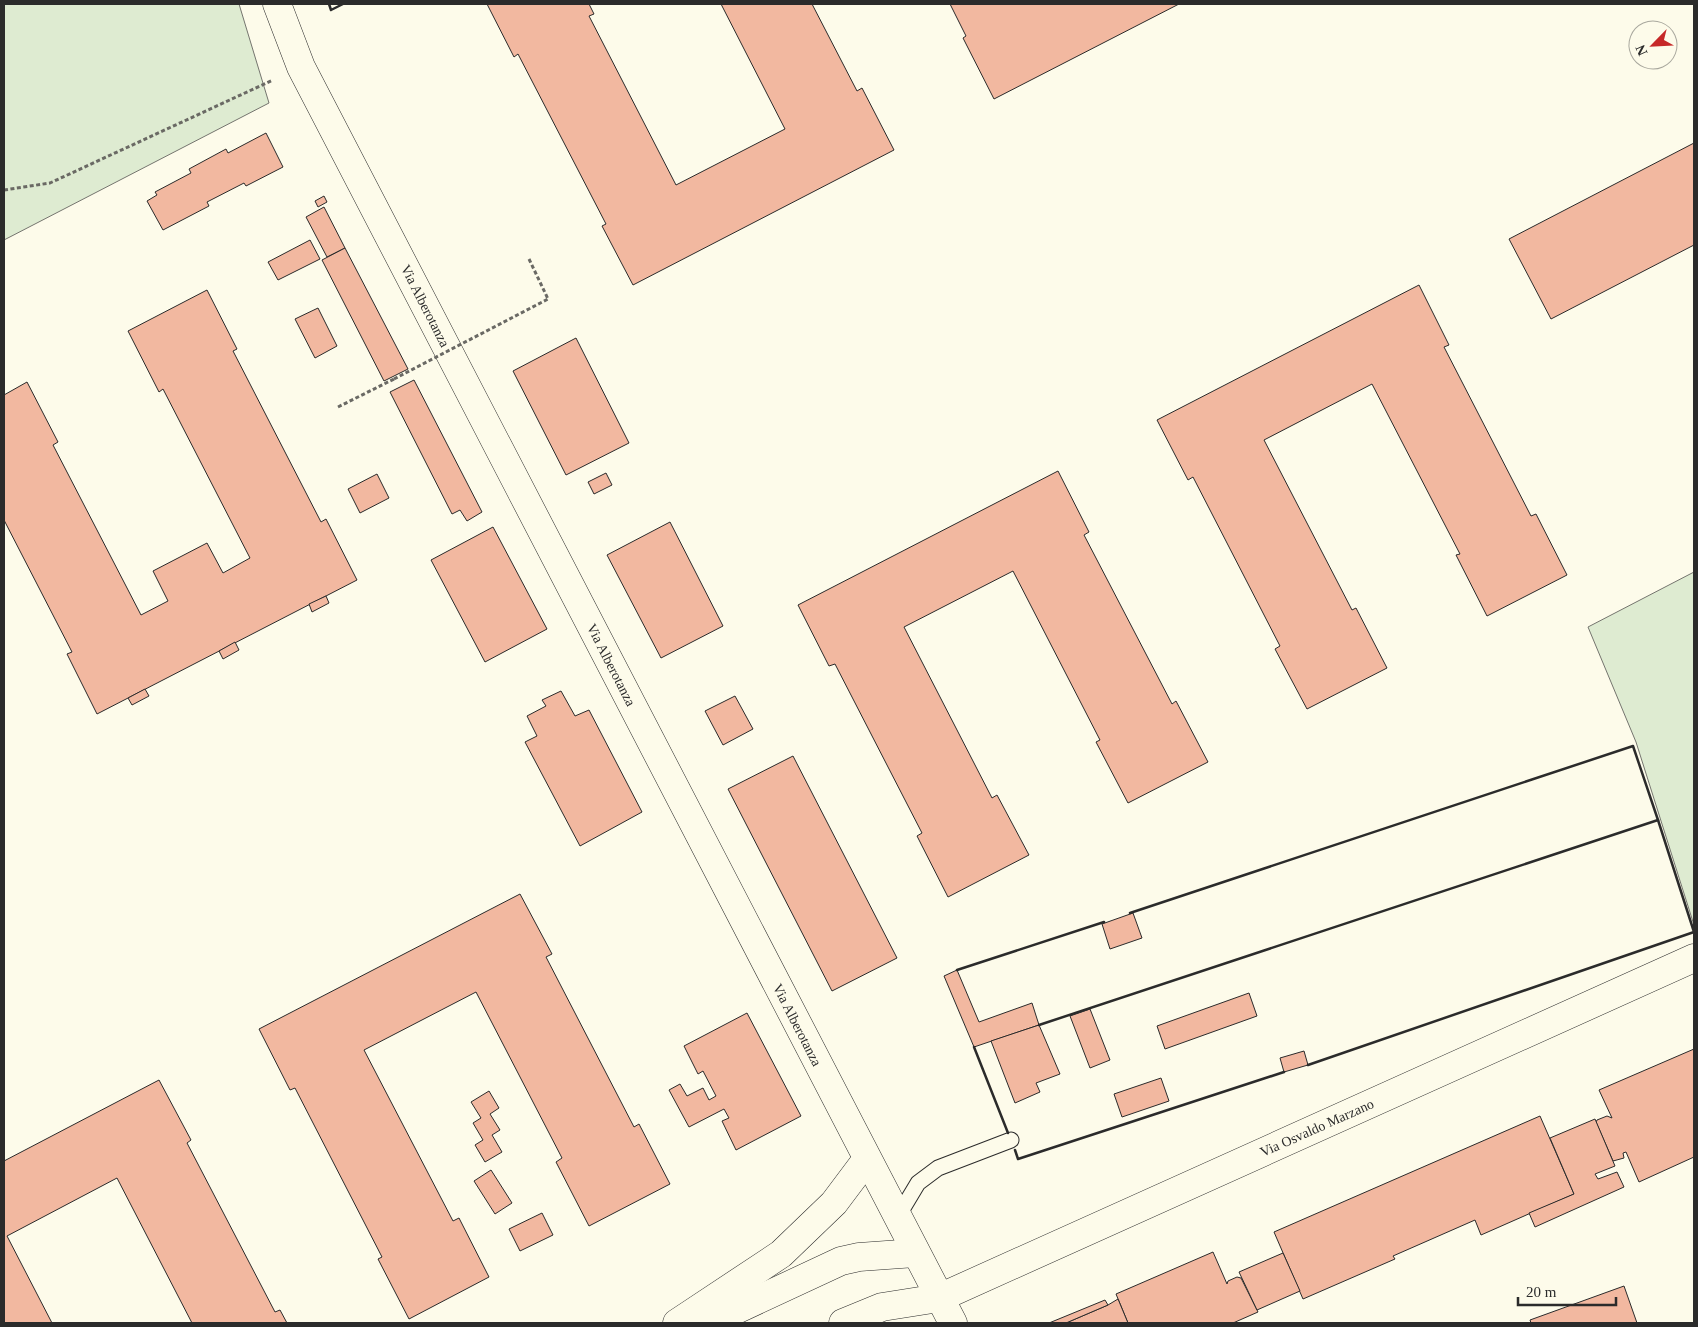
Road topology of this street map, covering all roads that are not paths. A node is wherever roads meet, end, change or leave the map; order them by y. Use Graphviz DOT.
graph roads {
  1 [pos="277,4"];
  2 [pos="1694,958"];
  3 [pos="1010,1140"];
  4 [pos="867,1159"];
  5 [pos="897,1218"];
  6 [pos="915,1253"];
  7 [pos="939,1298"];
  8 [pos="677,1323"];
  9 [pos="708,1323"];
  10 [pos="843,1323"];
  11 [pos="953,1323"];
  1 -- 4 [label="street, Via Alberotanza"];
  2 -- 7 [label="street, Via Osvaldo Marzano"];
  3 -- 5 [label="lane"];
  4 -- 5 [label="street, Via Alberotanza"];
  4 -- 8 [label="street"];
  5 -- 6 [label="street, Via Alberotanza"];
  6 -- 7 [label="street, Via Alberotanza"];
  6 -- 9 [label="street"];
  7 -- 10 [label="street, Via Osvaldo Marzano"];
  7 -- 11 [label="street, Via Alberotanza"];
}
